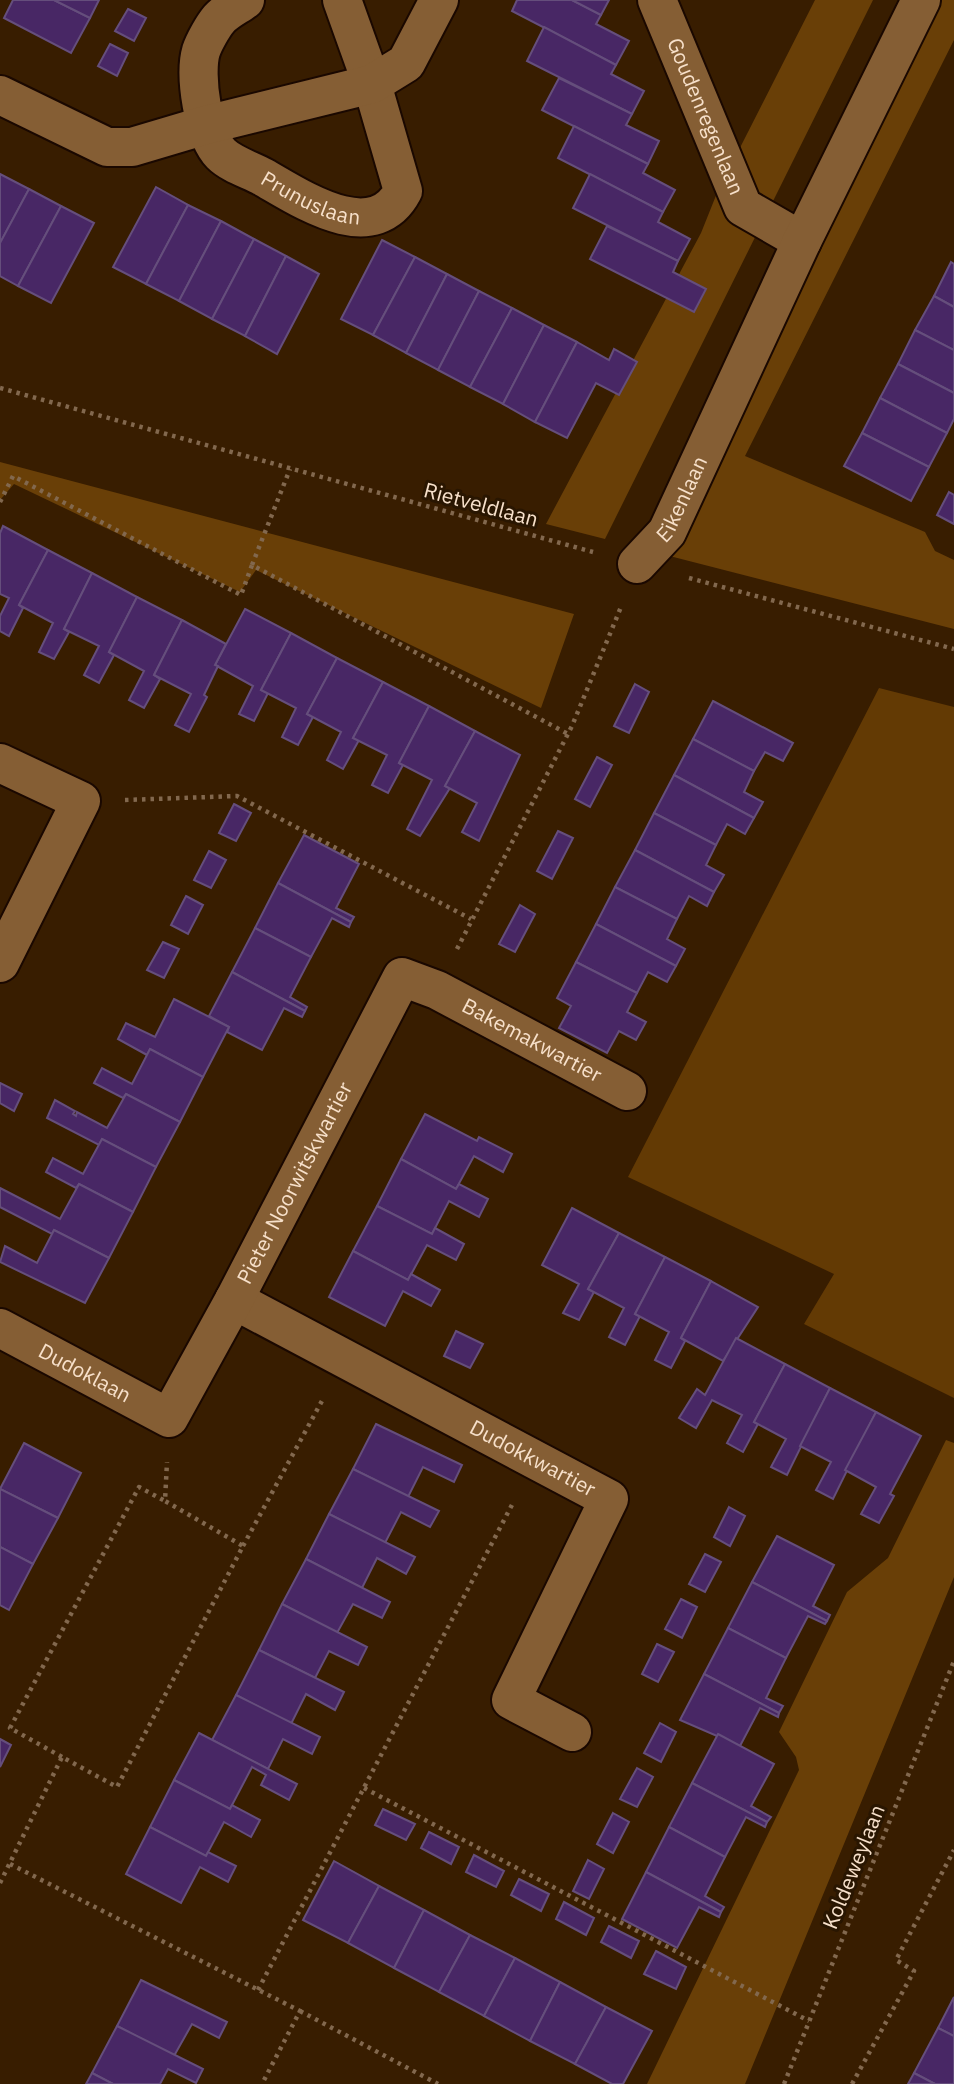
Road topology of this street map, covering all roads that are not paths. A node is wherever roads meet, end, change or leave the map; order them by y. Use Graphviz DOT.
graph roads {
  1 [pos="245,0"];
  2 [pos="342,0"];
  3 [pos="439,0"];
  4 [pos="657,0"];
  5 [pos="920,0"];
  6 [pos="372,84"];
  7 [pos="0,96"];
  8 [pos="206,125"];
  9 [pos="802,241"];
  10 [pos="637,564"];
  11 [pos="0,763"];
  12 [pos="0,963"];
  13 [pos="437,990"];
  14 [pos="627,1091"];
  15 [pos="234,1300"];
  16 [pos="0,1328"];
  17 [pos="169,1418"];
  18 [pos="572,1732"];
  1 -- 8 [label="street, Prunuslaan"];
  2 -- 6 [label="street, Prunuslaan"];
  3 -- 6 [label="street"];
  4 -- 9 [label="street, Goudenregenlaan"];
  5 -- 9 [label="street, Eikenlaan"];
  6 -- 8 [label="street"];
  6 -- 8 [label="street, Prunuslaan"];
  7 -- 8 [label="street"];
  9 -- 10 [label="street, Eikenlaan"];
  11 -- 12 [label="street"];
  13 -- 14 [label="street, Bakemakwartier"];
  13 -- 15 [label="street, Pieter Noorwitskwartier"];
  15 -- 17 [label="street, Pieter Noorwitskwartier"];
  15 -- 18 [label="street, Dudokkwartier"];
  16 -- 17 [label="street, Dudoklaan"];
}
